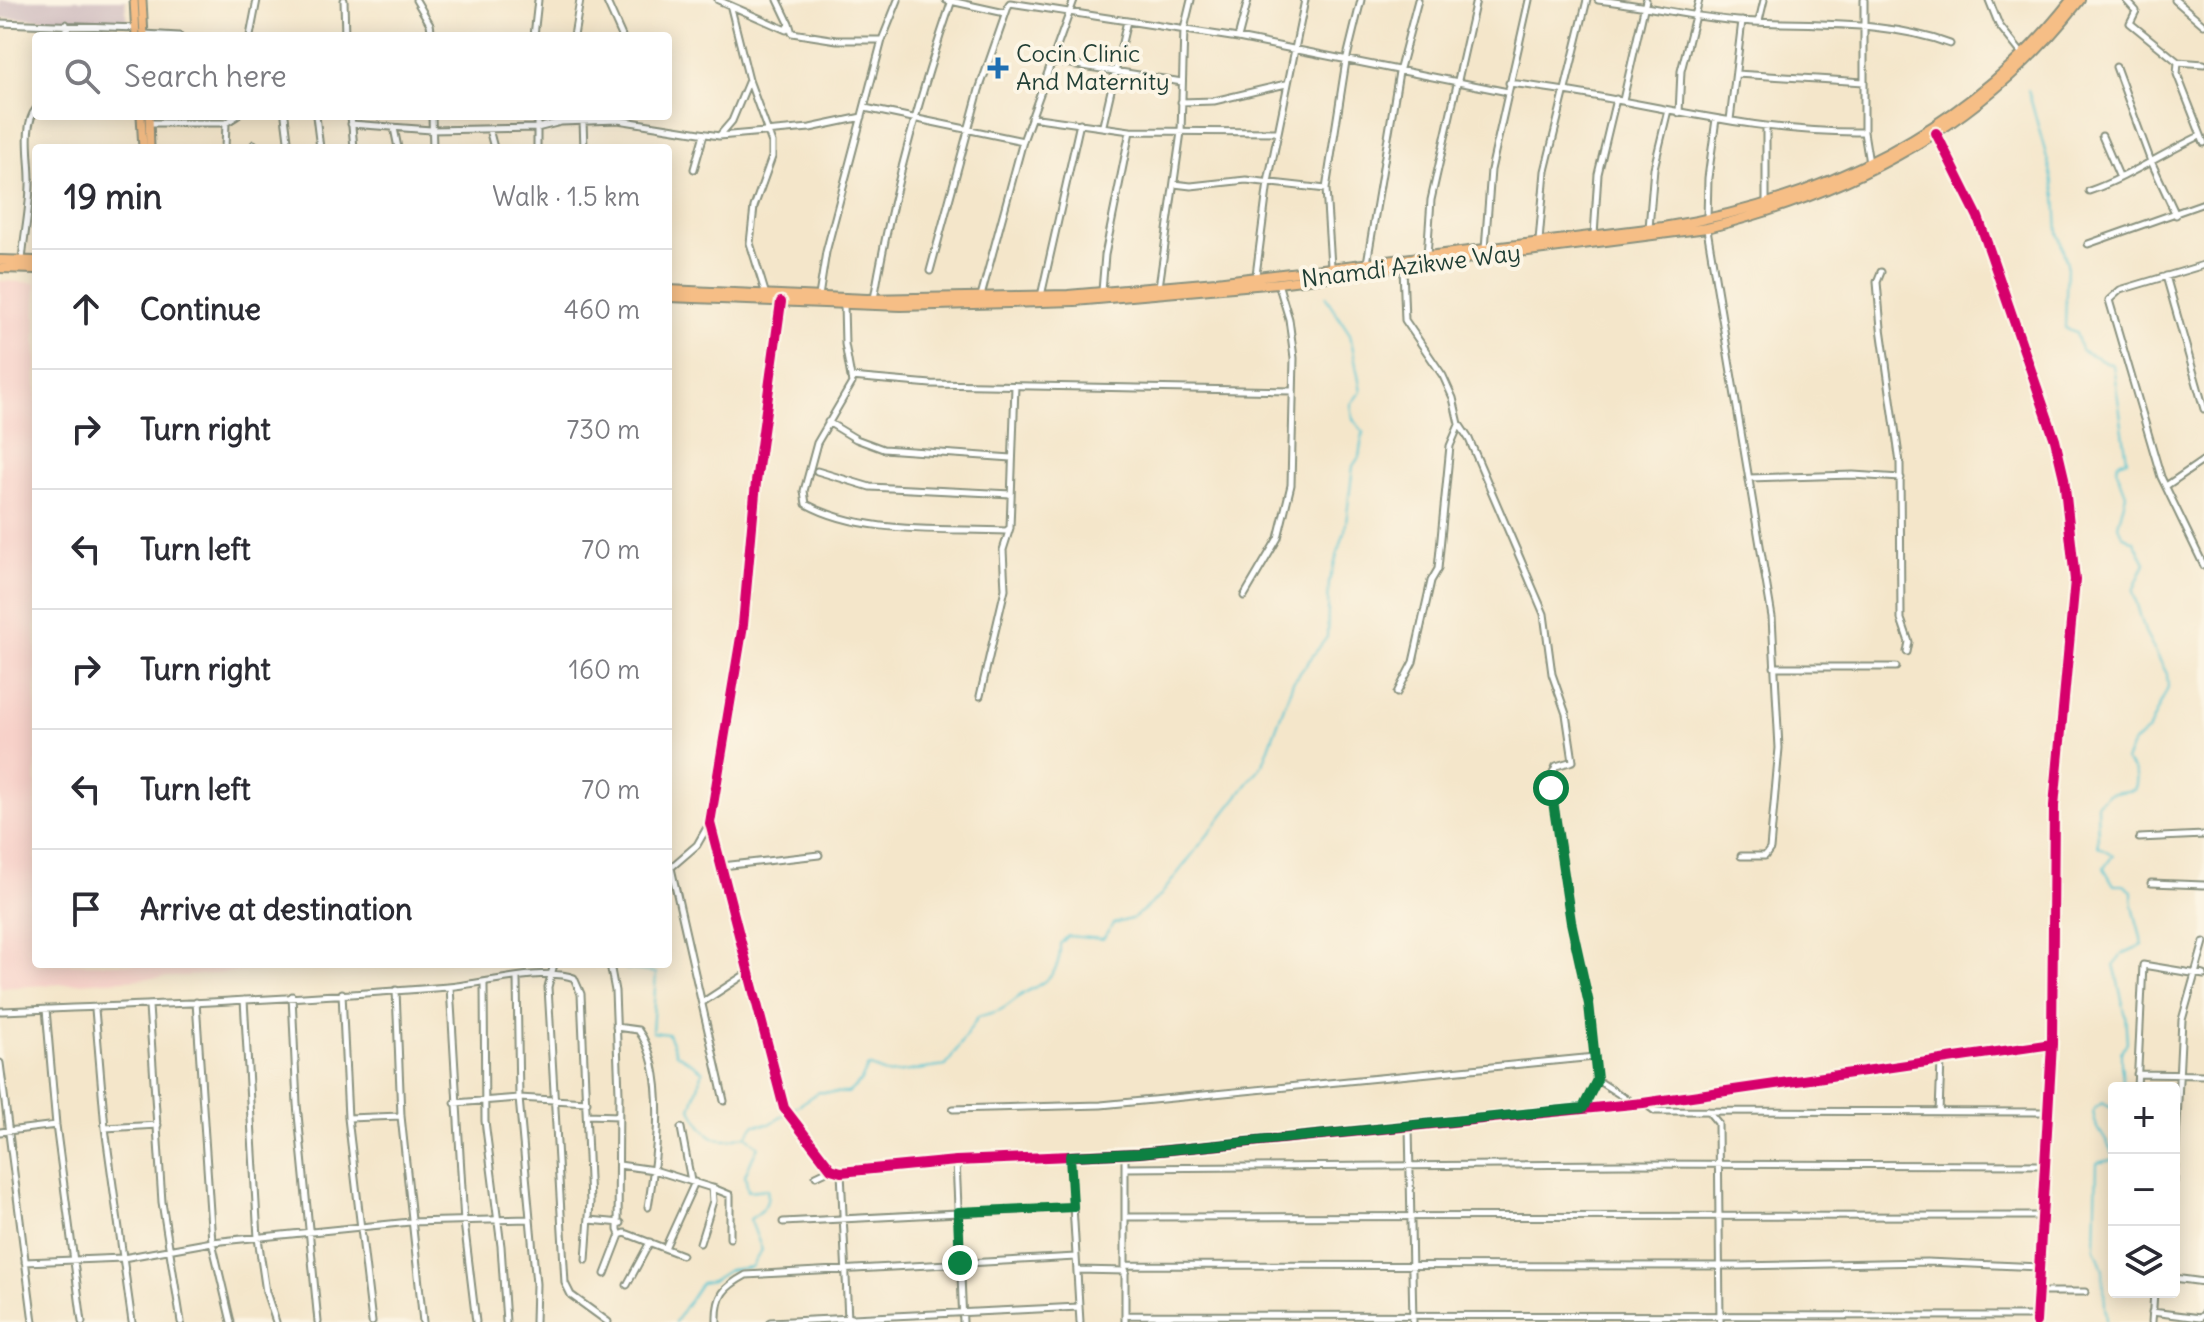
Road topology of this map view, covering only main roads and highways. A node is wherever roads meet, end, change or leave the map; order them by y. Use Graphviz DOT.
graph roads {
  1 [pos="134,0"];
  2 [pos="142,0"];
  3 [pos="2071,0"];
  4 [pos="2080,0"];
  5 [pos="140,32"];
  6 [pos="140,32"];
  7 [pos="141,120"];
  8 [pos="149,120"];
  9 [pos="143,144"];
  10 [pos="150,144"];
  11 [pos="1707,224"];
  12 [pos="0,260"];
  13 [pos="32,261"];
  14 [pos="0,268"];
  15 [pos="32,269"];
  16 [pos="672,290"];
  17 [pos="672,297"];
  1 -- 5 [label="main road"];
  2 -- 6 [label="main road"];
  3 -- 11 [label="highway, Nnamdi Azikwe Way"];
  4 -- 11 [label="highway, Nnamdi Azikwe Way"];
  7 -- 9 [label="main road"];
  8 -- 10 [label="main road"];
  11 -- 16 [label="highway, Nnamdi Azikwe Way"];
  11 -- 17 [label="highway, Nnamdi Azikwe Way"];
  12 -- 13 [label="highway"];
  14 -- 15 [label="highway"];
}
